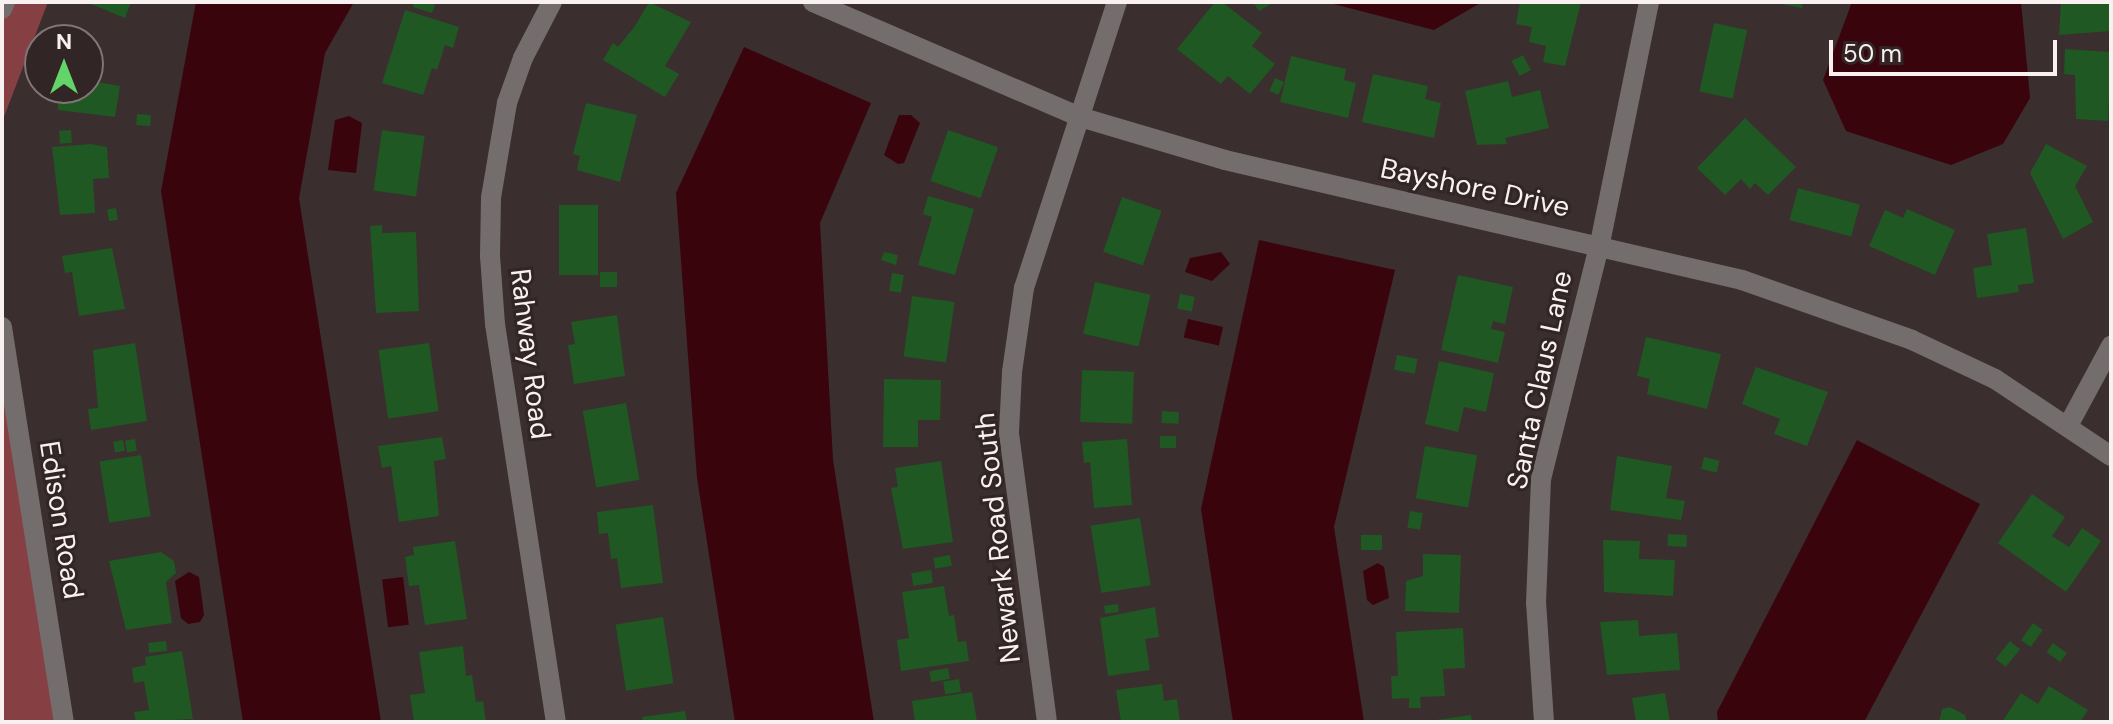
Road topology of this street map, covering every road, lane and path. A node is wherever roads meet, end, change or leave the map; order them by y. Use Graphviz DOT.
graph roads {
  1 [pos="5,2"];
  2 [pos="552,2"];
  3 [pos="813,2"];
  4 [pos="1117,2"];
  5 [pos="1649,2"];
  6 [pos="2,9"];
  7 [pos="1080,117"];
  8 [pos="1600,243"];
  9 [pos="2,327"];
  10 [pos="2111,346"];
  11 [pos="2069,424"];
  12 [pos="2111,456"];
  13 [pos="64,722"];
  14 [pos="556,722"];
  15 [pos="1047,722"];
  16 [pos="1544,722"];
  1 -- 6 [label="street"];
  2 -- 14 [label="street, Rahway Road"];
  3 -- 7 [label="street, Bayshore Drive"];
  4 -- 7 [label="street, Newark Road South"];
  5 -- 8 [label="street, Santa Claus Lane"];
  7 -- 8 [label="street, Bayshore Drive"];
  7 -- 15 [label="street, Newark Road South"];
  8 -- 11 [label="street, Bayshore Drive"];
  8 -- 16 [label="street, Santa Claus Lane"];
  9 -- 13 [label="street, Edison Road"];
  10 -- 11 [label="street"];
  11 -- 12 [label="street, Bayshore Drive"];
}
